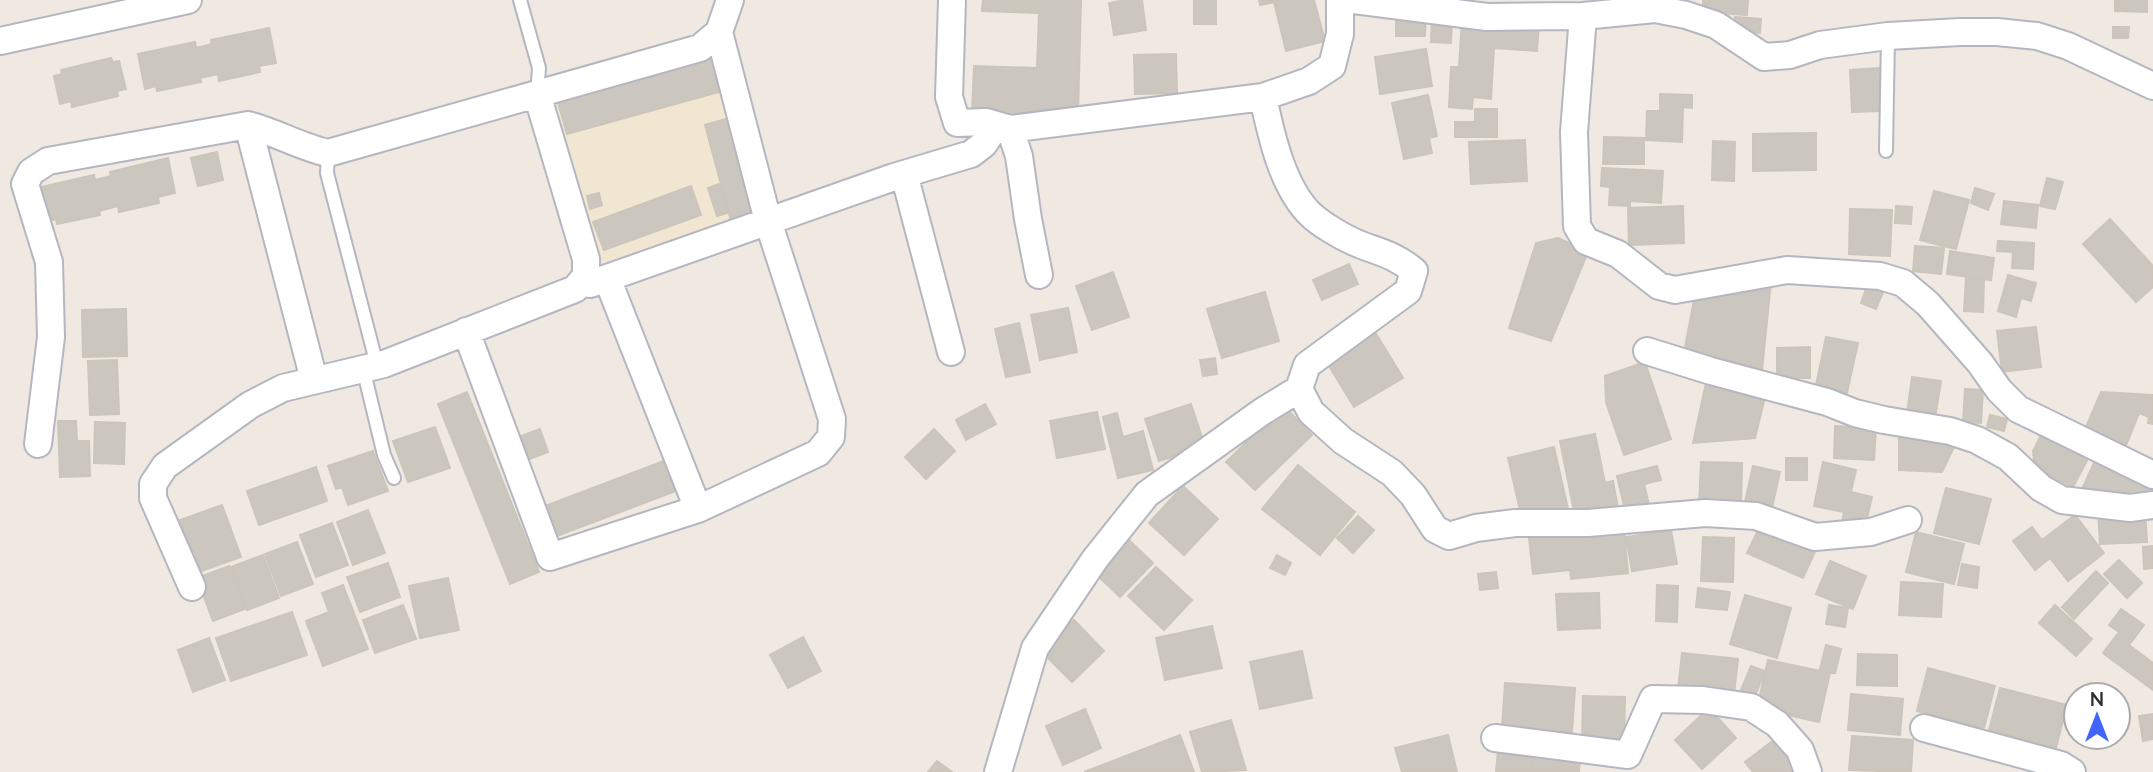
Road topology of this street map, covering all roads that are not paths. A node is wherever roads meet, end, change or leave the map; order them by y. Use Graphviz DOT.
graph roads {
  1 [pos="188,0"];
  2 [pos="520,0"];
  3 [pos="730,0"];
  4 [pos="952,0"];
  5 [pos="1340,0"];
  6 [pos="1354,0"];
  7 [pos="161,3"];
  8 [pos="1583,16"];
  9 [pos="719,32"];
  10 [pos="1888,36"];
  11 [pos="0,41"];
  12 [pos="2153,86"];
  13 [pos="537,94"];
  14 [pos="1263,97"];
  15 [pos="248,125"];
  16 [pos="1003,127"];
  17 [pos="1886,151"];
  18 [pos="328,153"];
  19 [pos="904,174"];
  20 [pos="768,220"];
  21 [pos="1039,275"];
  22 [pos="607,278"];
  23 [pos="575,289"];
  24 [pos="466,331"];
  25 [pos="1647,351"];
  26 [pos="951,352"];
  27 [pos="370,367"];
  28 [pos="314,380"];
  29 [pos="1299,389"];
  30 [pos="38,444"];
  31 [pos="2153,475"];
  32 [pos="394,478"];
  33 [pos="2153,505"];
  34 [pos="698,509"];
  35 [pos="1908,520"];
  36 [pos="192,587"];
  37 [pos="1924,727"];
  38 [pos="1494,738"];
  39 [pos="998,772"];
  40 [pos="1808,772"];
  41 [pos="2072,772"];
  1 -- 7 [label="street"];
  2 -- 13 [label="lane"];
  3 -- 9 [label="street"];
  4 -- 16 [label="street"];
  5 -- 14 [label="street"];
  6 -- 8 [label="street"];
  7 -- 11 [label="street"];
  8 -- 10 [label="street"];
  8 -- 31 [label="street"];
  9 -- 13 [label="street"];
  9 -- 20 [label="street"];
  10 -- 12 [label="street"];
  10 -- 17 [label="lane"];
  13 -- 18 [label="street"];
  13 -- 23 [label="street"];
  14 -- 16 [label="street"];
  14 -- 29 [label="street"];
  15 -- 18 [label="street"];
  15 -- 28 [label="street"];
  15 -- 30 [label="street"];
  16 -- 19 [label="street"];
  16 -- 21 [label="street"];
  18 -- 27 [label="lane"];
  19 -- 20 [label="street"];
  19 -- 26 [label="street"];
  20 -- 22 [label="street"];
  20 -- 34 [label="street"];
  22 -- 23 [label="street"];
  22 -- 34 [label="street"];
  23 -- 24 [label="street"];
  24 -- 27 [label="street"];
  24 -- 34 [label="street"];
  25 -- 33 [label="street"];
  27 -- 28 [label="street"];
  27 -- 32 [label="lane"];
  28 -- 36 [label="street"];
  29 -- 35 [label="street"];
  29 -- 39 [label="street"];
  37 -- 41 [label="street"];
  38 -- 40 [label="street"];
}
